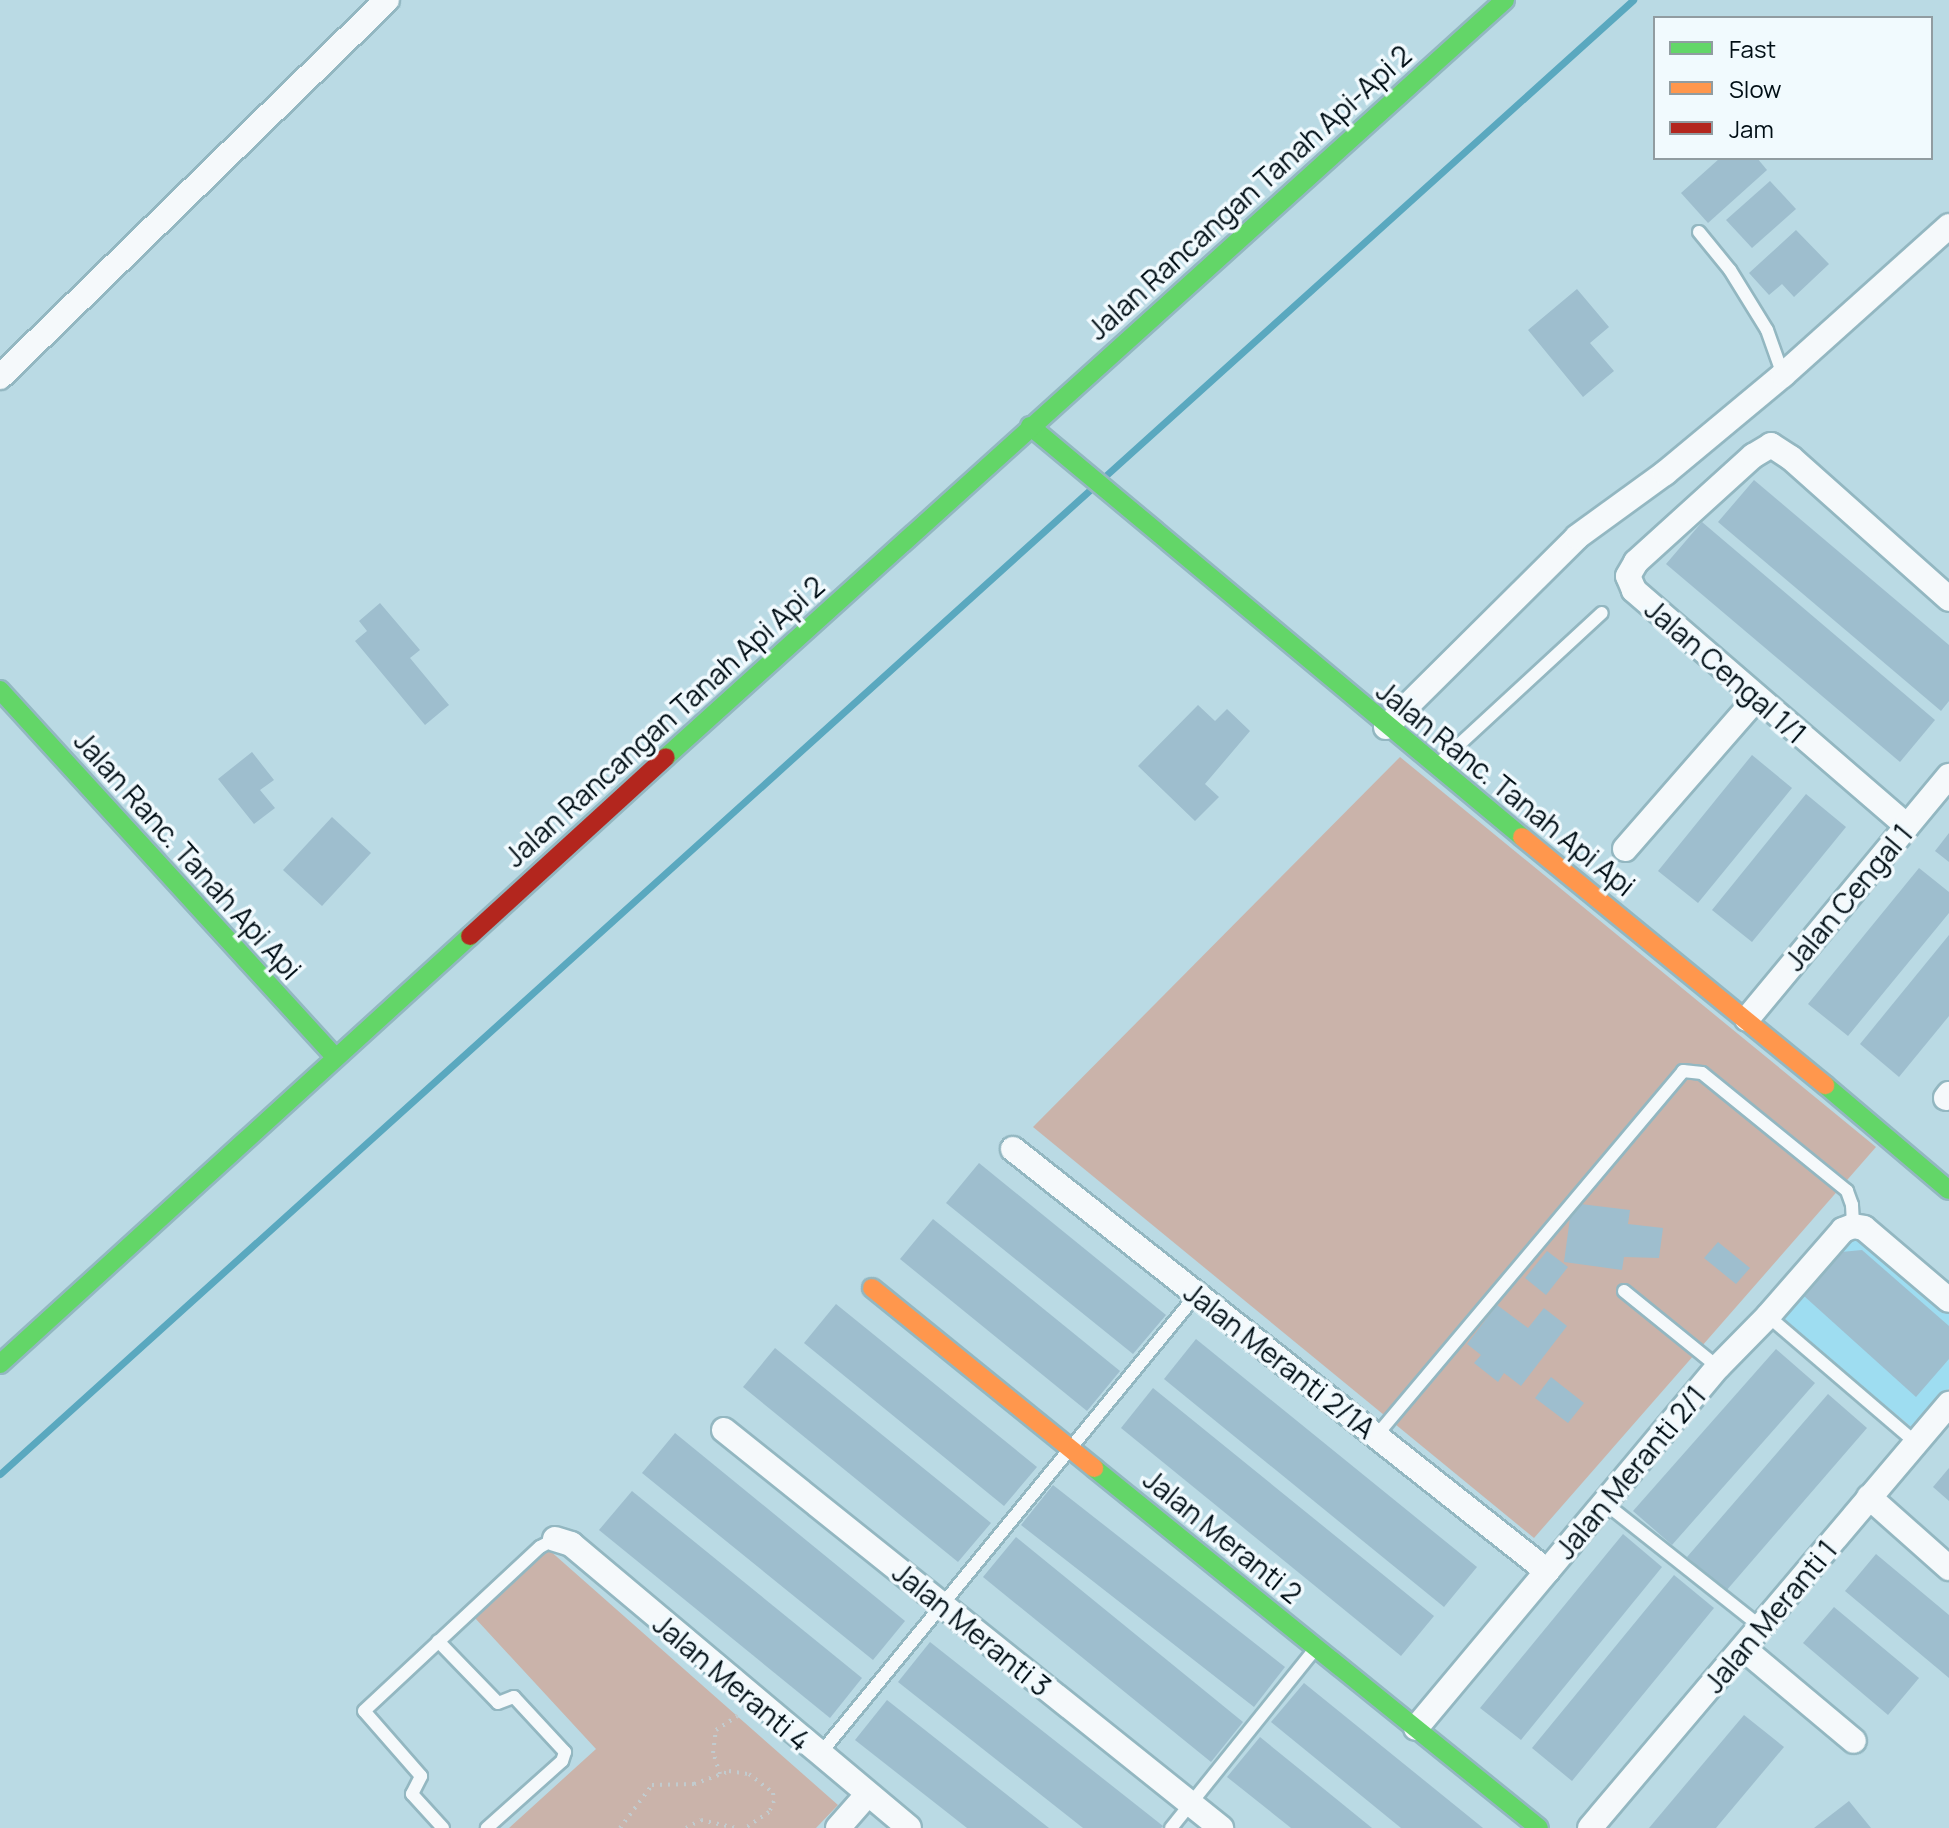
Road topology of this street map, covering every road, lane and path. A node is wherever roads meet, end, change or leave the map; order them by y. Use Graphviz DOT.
graph roads {
  1 [pos="387,0"];
  2 [pos="1505,0"];
  3 [pos="1949,226"];
  4 [pos="1699,232"];
  5 [pos="1783,375"];
  6 [pos="0,377"];
  7 [pos="1030,426"];
  8 [pos="1949,599"];
  9 [pos="1602,613"];
  10 [pos="0,690"];
  11 [pos="1756,699"];
  12 [pos="1386,727"];
  13 [pos="1435,767"];
  14 [pos="1949,776"];
  15 [pos="1907,826"];
  16 [pos="1625,849"];
  17 [pos="1747,1019"];
  18 [pos="335,1057"];
  19 [pos="1013,1149"];
  20 [pos="1949,1190"];
  21 [pos="1853,1226"];
  22 [pos="872,1288"];
  23 [pos="1624,1291"];
  24 [pos="1197,1294"];
  25 [pos="1949,1300"];
  26 [pos="1768,1316"];
  27 [pos="0,1364"];
  28 [pos="1718,1367"];
  29 [pos="1949,1404"];
  30 [pos="724,1430"];
  31 [pos="1376,1436"];
  32 [pos="1916,1443"];
  33 [pos="1070,1449"];
  34 [pos="1869,1497"];
  35 [pos="1606,1504"];
  36 [pos="555,1539"];
  37 [pos="1949,1568"];
  38 [pos="1547,1571"];
  39 [pos="942,1605"];
  40 [pos="1761,1627"];
  41 [pos="438,1641"];
  42 [pos="1316,1647"];
  43 [pos="1744,1649"];
  44 [pos="758,1703"];
  45 [pos="1416,1728"];
  46 [pos="1854,1741"];
  47 [pos="819,1755"];
  48 [pos="720,1774"];
  49 [pos="867,1795"];
  50 [pos="1190,1803"];
  51 [pos="443,1828"];
  52 [pos="487,1828"];
  53 [pos="620,1828"];
  54 [pos="686,1828"];
  55 [pos="737,1828"];
  56 [pos="745,1828"];
  57 [pos="838,1828"];
  58 [pos="909,1828"];
  59 [pos="1171,1828"];
  60 [pos="1221,1828"];
  61 [pos="1539,1828"];
  62 [pos="1590,1828"];
  1 -- 6 [label="street"];
  2 -- 7 [label="street, Jalan Rancangan Tanah Api-Api 2"];
  3 -- 5 [label="street"];
  4 -- 5 [label="lane"];
  5 -- 12 [label="street"];
  7 -- 12 [label="street, Jalan Ranc. Tanah Api Api"];
  7 -- 18 [label="street, Jalan Rancangan Tanah Api Api 2"];
  8 -- 11 [label="street, Jalan Cengal 1/1"];
  9 -- 13 [label="lane"];
  10 -- 18 [label="street, Jalan Ranc. Tanah Api Api"];
  11 -- 15 [label="street, Jalan Cengal 1/1"];
  11 -- 16 [label="street"];
  12 -- 13 [label="street, Jalan Ranc. Tanah Api Api"];
  13 -- 17 [label="street, Jalan Ranc. Tanah Api Api"];
  14 -- 15 [label="street, Jalan Cengal 1"];
  15 -- 17 [label="street, Jalan Cengal 1"];
  17 -- 20 [label="street, Jalan Ranc. Tanah Api Api"];
  18 -- 27 [label="street"];
  19 -- 24 [label="street, Jalan Meranti 2/1A"];
  21 -- 25 [label="street"];
  21 -- 26 [label="street, Jalan Meranti 2/1"];
  21 -- 31 [label="lane"];
  22 -- 33 [label="street, Jalan Meranti 2"];
  23 -- 28 [label="lane"];
  24 -- 31 [label="street, Jalan Meranti 2/1A"];
  24 -- 33 [label="lane"];
  26 -- 28 [label="street, Jalan Meranti 2/1"];
  26 -- 32 [label="lane"];
  28 -- 35 [label="street, Jalan Meranti 2/1"];
  29 -- 32 [label="street, Jalan Meranti 1"];
  30 -- 39 [label="street, Jalan Meranti 3"];
  31 -- 38 [label="street, Jalan Meranti 2/1A"];
  32 -- 34 [label="street, Jalan Meranti 1"];
  33 -- 39 [label="lane"];
  33 -- 42 [label="street, Jalan Meranti 2"];
  34 -- 37 [label="street"];
  34 -- 40 [label="street, Jalan Meranti 1"];
  35 -- 38 [label="street, Jalan Meranti 2/1"];
  35 -- 40 [label="lane"];
  36 -- 41 [label="lane"];
  36 -- 44 [label="street, Jalan Meranti 4"];
  38 -- 45 [label="street, Jalan Meranti 2/1"];
  39 -- 47 [label="lane"];
  39 -- 50 [label="street, Jalan Meranti 3"];
  40 -- 43 [label="street, Jalan Meranti 1"];
  41 -- 51 [label="lane"];
  41 -- 52 [label="lane"];
  42 -- 45 [label="street, Jalan Meranti 2"];
  42 -- 50 [label="lane"];
  43 -- 46 [label="street"];
  43 -- 62 [label="street, Jalan Meranti 1"];
  44 -- 47 [label="street, Jalan Meranti 4"];
  44 -- 48 [label="path"];
  45 -- 61 [label="street, Jalan Meranti 2"];
  47 -- 49 [label="street, Jalan Meranti 4"];
  48 -- 53 [label="path"];
  48 -- 56 [label="path"];
  49 -- 57 [label="street"];
  49 -- 58 [label="street, Jalan Meranti 4"];
  50 -- 59 [label="lane"];
  50 -- 60 [label="street, Jalan Meranti 3"];
  54 -- 55 [label="path"];
}
